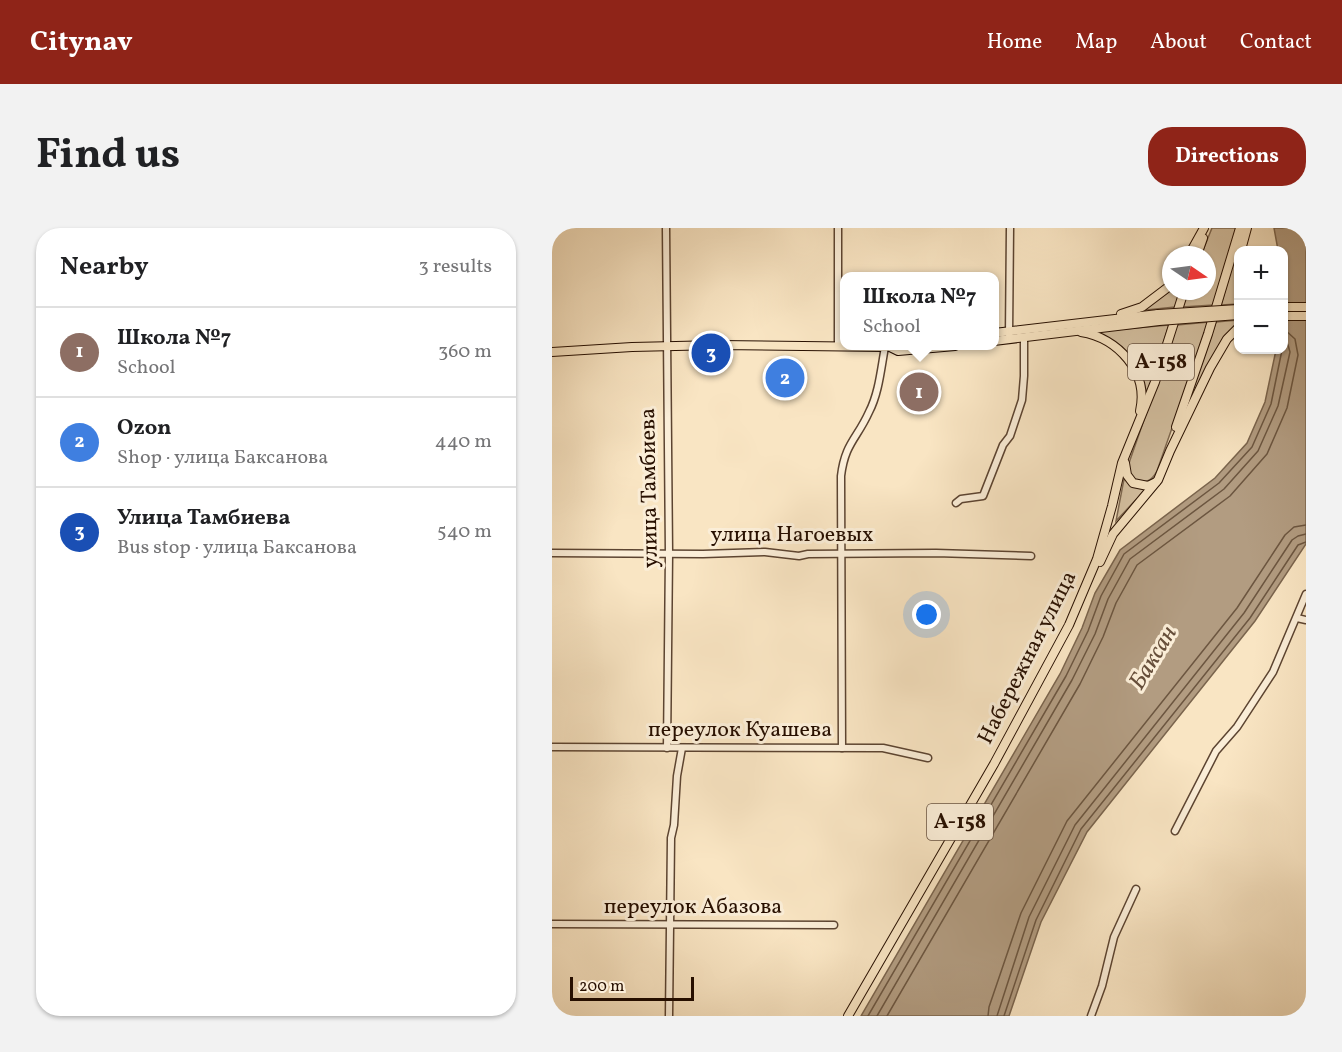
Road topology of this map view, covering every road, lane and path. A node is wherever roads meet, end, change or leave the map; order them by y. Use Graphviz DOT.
graph roads {
  1 [pos="666,228"];
  2 [pos="838,228"];
  3 [pos="1010,228"];
  4 [pos="1205,228"];
  5 [pos="1240,228"];
  6 [pos="1247,228"];
  7 [pos="1194,246"];
  8 [pos="1200,246"];
  9 [pos="1243,246"];
  10 [pos="1162,293"];
  11 [pos="1181,300"];
  12 [pos="1288,307"];
  13 [pos="1306,307"];
  14 [pos="1234,309"];
  15 [pos="1234,315"];
  16 [pos="1288,316"];
  17 [pos="1306,316"];
  18 [pos="1159,317"];
  19 [pos="1096,321"];
  20 [pos="1070,331"];
  21 [pos="999,334"];
  22 [pos="1234,334"];
  23 [pos="1009,335"];
  24 [pos="1024,337"];
  25 [pos="999,339"];
  26 [pos="666,346"];
  27 [pos="838,346"];
  28 [pos="888,350"];
  29 [pos="552,352"];
  30 [pos="1135,432"];
  31 [pos="1170,451"];
  32 [pos="1125,455"];
  33 [pos="1158,480"];
  34 [pos="956,503"];
  35 [pos="552,552"];
  36 [pos="841,553"];
  37 [pos="669,554"];
  38 [pos="1031,556"];
  39 [pos="1306,594"];
  40 [pos="1297,618"];
  41 [pos="1306,621"];
  42 [pos="1069,625"];
  43 [pos="552,747"];
  44 [pos="667,748"];
  45 [pos="682,748"];
  46 [pos="842,748"];
  47 [pos="928,758"];
  48 [pos="1175,831"];
  49 [pos="1136,889"];
  50 [pos="552,924"];
  51 [pos="670,925"];
  52 [pos="834,925"];
  53 [pos="669,1016"];
  54 [pos="848,1016"];
  55 [pos="1091,1016"];
  1 -- 26 [label="street, улица Тамбиева"];
  2 -- 27 [label="street"];
  3 -- 23 [label="street"];
  4 -- 7 [label="main road"];
  4 -- 8 [label="main road"];
  5 -- 31 [label="main road, А-158"];
  6 -- 9 [label="main road"];
  10 -- 19 [label="main road"];
  11 -- 30 [label="main road, Набережная улица / А-158"];
  12 -- 13 [label="main road"];
  14 -- 18 [label="main road, bridge"];
  15 -- 18 [label="main road, bridge"];
  16 -- 17 [label="main road"];
  18 -- 19 [label="main road"];
  18 -- 20 [label="main road"];
  19 -- 23 [label="main road"];
  20 -- 24 [label="main road"];
  20 -- 30 [label="main road"];
  21 -- 23 [label="main road"];
  22 -- 31 [label="main road"];
  23 -- 24 [label="main road"];
  23 -- 25 [label="main road"];
  24 -- 34 [label="street"];
  26 -- 27 [label="main road"];
  26 -- 29 [label="main road"];
  26 -- 37 [label="street, улица Тамбиева"];
  28 -- 36 [label="street"];
  30 -- 32 [label="main road, Набережная улица / А-158"];
  31 -- 33 [label="main road, А-158"];
  32 -- 33 [label="main road"];
  32 -- 42 [label="main road, Набережная улица / А-158"];
  33 -- 42 [label="main road, А-158"];
  35 -- 37 [label="street, улица Нагоевых"];
  36 -- 37 [label="street, улица Нагоевых"];
  36 -- 38 [label="street, улица Нагоевых"];
  36 -- 46 [label="street"];
  37 -- 44 [label="street, улица Тамбиева"];
  39 -- 40 [label="street"];
  40 -- 41 [label="street"];
  40 -- 48 [label="street"];
  42 -- 54 [label="main road, Набережная улица / А-158"];
  43 -- 44 [label="street, переулок Куашева"];
  44 -- 45 [label="street, переулок Куашева"];
  45 -- 46 [label="street, переулок Куашева"];
  45 -- 51 [label="street"];
  46 -- 47 [label="street, переулок Куашева"];
  49 -- 55 [label="street"];
  50 -- 51 [label="street, переулок Абазова"];
  51 -- 52 [label="street, переулок Абазова"];
  51 -- 53 [label="street"];
}
